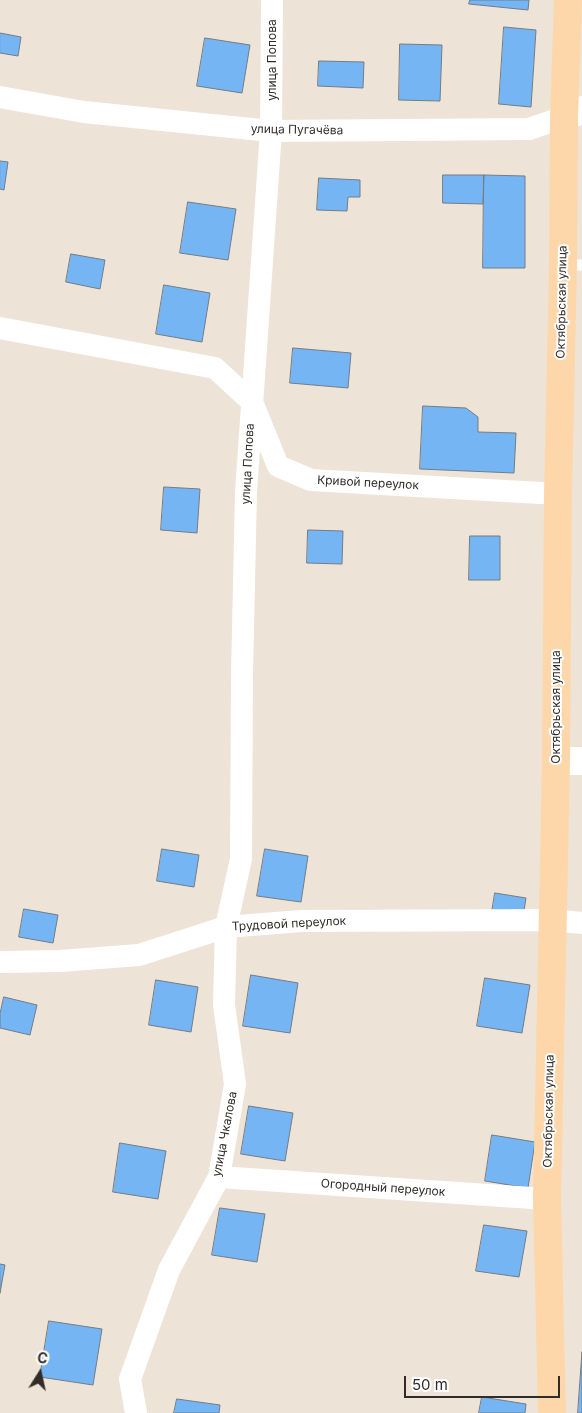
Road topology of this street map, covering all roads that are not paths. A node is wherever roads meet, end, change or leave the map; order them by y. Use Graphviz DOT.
graph roads {
  1 [pos="272,0"];
  2 [pos="568,0"];
  3 [pos="0,97"];
  4 [pos="573,113"];
  5 [pos="271,131"];
  6 [pos="572,265"];
  7 [pos="0,328"];
  8 [pos="252,402"];
  9 [pos="558,494"];
  10 [pos="569,761"];
  11 [pos="552,920"];
  12 [pos="582,923"];
  13 [pos="226,927"];
  14 [pos="0,962"];
  15 [pos="219,1177"];
  16 [pos="547,1199"];
  17 [pos="136,1413"];
  18 [pos="552,1413"];
  1 -- 5 [label="street, улица Попова"];
  2 -- 4 [label="main road, Октябрьская улица"];
  3 -- 5 [label="street, улица Пугачёва"];
  4 -- 5 [label="street, улица Пугачёва"];
  4 -- 6 [label="main road, Октябрьская улица"];
  5 -- 8 [label="street, улица Попова"];
  6 -- 9 [label="main road, Октябрьская улица"];
  7 -- 8 [label="street, Кривой переулок"];
  8 -- 9 [label="street, Кривой переулок"];
  8 -- 13 [label="street, улица Попова"];
  9 -- 10 [label="main road, Октябрьская улица"];
  10 -- 11 [label="main road, Октябрьская улица"];
  11 -- 12 [label="street, Трудовой переулок"];
  11 -- 13 [label="street, Трудовой переулок"];
  11 -- 16 [label="main road, Октябрьская улица"];
  13 -- 14 [label="street, Трудовой переулок"];
  13 -- 15 [label="street, улица Чкалова"];
  15 -- 16 [label="street, Огородный переулок"];
  15 -- 17 [label="street, улица Чкалова"];
  16 -- 18 [label="main road, Октябрьская улица"];
}
